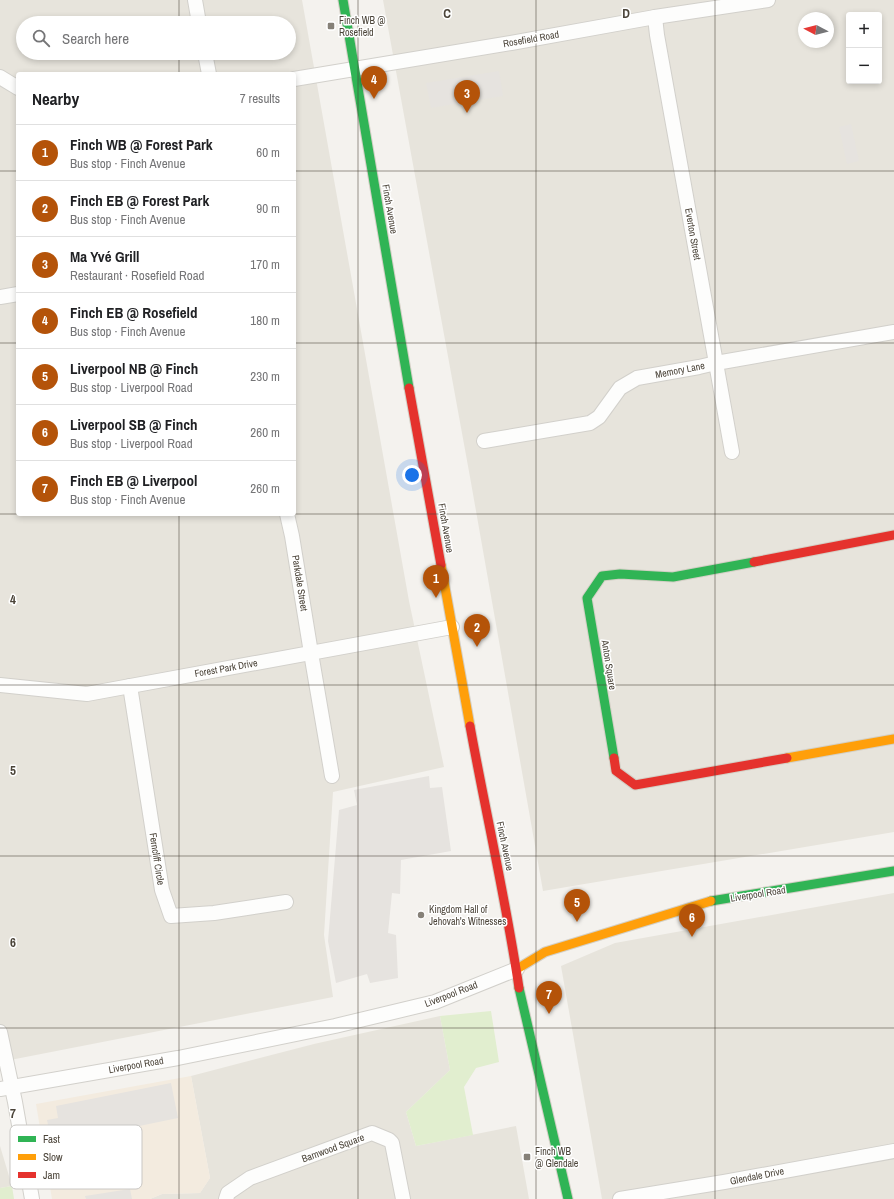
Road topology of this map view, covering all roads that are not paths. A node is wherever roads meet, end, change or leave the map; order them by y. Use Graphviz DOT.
graph roads {
  1 [pos="195,0"];
  2 [pos="343,0"];
  3 [pos="768,0"];
  4 [pos="198,16"];
  5 [pos="655,17"];
  6 [pos="206,60"];
  7 [pos="354,69"];
  8 [pos="209,72"];
  9 [pos="0,77"];
  10 [pos="296,79"];
  11 [pos="16,87"];
  12 [pos="16,294"];
  13 [pos="0,297"];
  14 [pos="894,332"];
  15 [pos="716,363"];
  16 [pos="484,441"];
  17 [pos="732,452"];
  18 [pos="287,516"];
  19 [pos="894,535"];
  20 [pos="452,627"];
  21 [pos="311,652"];
  22 [pos="0,685"];
  23 [pos="130,686"];
  24 [pos="894,739"];
  25 [pos="332,776"];
  26 [pos="894,871"];
  27 [pos="286,902"];
  28 [pos="516,968"];
  29 [pos="0,1032"];
  30 [pos="5,1088"];
  31 [pos="15,1125"];
  32 [pos="894,1151"];
  33 [pos="31,1189"];
  34 [pos="32,1199"];
  35 [pos="226,1199"];
  36 [pos="403,1199"];
  37 [pos="568,1199"];
  38 [pos="620,1199"];
  1 -- 4 [label="street"];
  2 -- 7 [label="main road, Finch Avenue"];
  3 -- 5 [label="street, Rosefield Road"];
  5 -- 7 [label="street, Rosefield Road"];
  5 -- 15 [label="street, Everton Street"];
  6 -- 8 [label="street"];
  7 -- 10 [label="street, Rosefield Road"];
  7 -- 20 [label="main road, Finch Avenue"];
  9 -- 11 [label="street"];
  12 -- 13 [label="street"];
  14 -- 15 [label="street, Memory Lane"];
  15 -- 16 [label="street, Memory Lane"];
  15 -- 17 [label="street, Everton Street"];
  18 -- 21 [label="street, Parkdale Street"];
  19 -- 24 [label="main road, Anton Square"];
  20 -- 21 [label="street, Forest Park Drive"];
  20 -- 28 [label="main road, Finch Avenue"];
  21 -- 23 [label="street, Forest Park Drive"];
  21 -- 25 [label="street"];
  22 -- 23 [label="street, Forest Park Drive"];
  23 -- 27 [label="street, Ferncliff Circle"];
  26 -- 28 [label="main road, Liverpool Road"];
  28 -- 30 [label="street, Liverpool Road"];
  28 -- 37 [label="main road, Finch Avenue"];
  29 -- 30 [label="street"];
  30 -- 31 [label="street"];
  32 -- 38 [label="street, Glendale Drive"];
  33 -- 34 [label="street"];
  35 -- 36 [label="street, Barnwood Square"];
}
